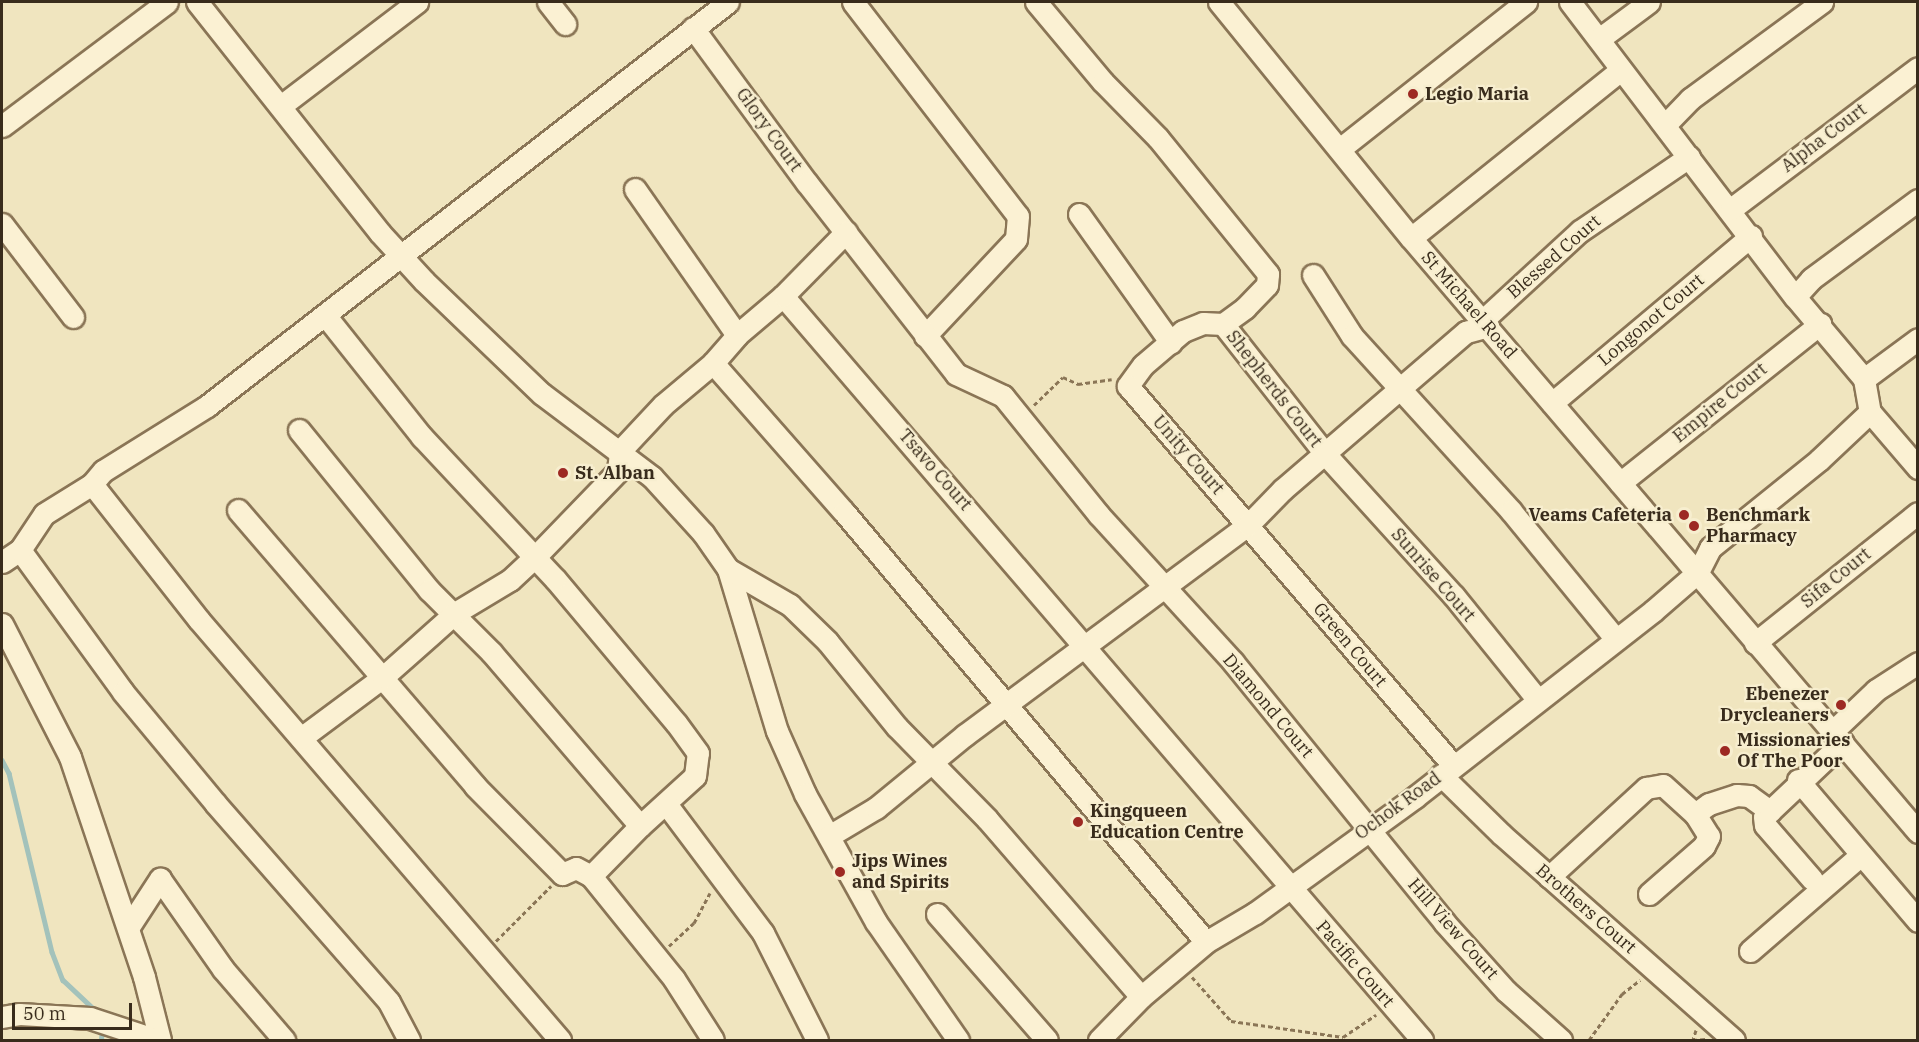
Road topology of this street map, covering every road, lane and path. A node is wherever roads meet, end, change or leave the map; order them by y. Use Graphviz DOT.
graph roads {
  1 [pos="167,2"];
  2 [pos="197,2"];
  3 [pos="417,2"];
  4 [pos="548,2"];
  5 [pos="728,2"];
  6 [pos="853,2"];
  7 [pos="1036,2"];
  8 [pos="1219,2"];
  9 [pos="1526,2"];
  10 [pos="1570,2"];
  11 [pos="1649,2"];
  12 [pos="1821,2"];
  13 [pos="565,24"];
  14 [pos="693,28"];
  15 [pos="1599,39"];
  16 [pos="1917,68"];
  17 [pos="1621,70"];
  18 [pos="282,105"];
  19 [pos="1665,125"];
  20 [pos="2,126"];
  21 [pos="1341,148"];
  22 [pos="1689,157"];
  23 [pos="635,189"];
  24 [pos="1917,200"];
  25 [pos="1731,209"];
  26 [pos="1079,214"];
  27 [pos="2,224"];
  28 [pos="846,232"];
  29 [pos="1751,237"];
  30 [pos="1411,238"];
  31 [pos="401,254"];
  32 [pos="1313,275"];
  33 [pos="783,296"];
  34 [pos="1795,297"];
  35 [pos="325,315"];
  36 [pos="73,317"];
  37 [pos="1485,323"];
  38 [pos="1223,324"];
  39 [pos="1820,324"];
  40 [pos="737,335"];
  41 [pos="925,336"];
  42 [pos="1917,339"];
  43 [pos="1170,344"];
  44 [pos="713,363"];
  45 [pos="1864,379"];
  46 [pos="1128,386"];
  47 [pos="1401,391"];
  48 [pos="1552,403"];
  49 [pos="1028,412"];
  50 [pos="1870,412"];
  51 [pos="299,430"];
  52 [pos="620,451"];
  53 [pos="1326,455"];
  54 [pos="1917,468"];
  55 [pos="1620,483"];
  56 [pos="92,484"];
  57 [pos="238,510"];
  58 [pos="1917,513"];
  59 [pos="1248,525"];
  60 [pos="20,550"];
  61 [pos="534,558"];
  62 [pos="2,562"];
  63 [pos="728,569"];
  64 [pos="1698,572"];
  65 [pos="1164,589"];
  66 [pos="455,613"];
  67 [pos="2,624"];
  68 [pos="1615,638"];
  69 [pos="1755,643"];
  70 [pos="1086,645"];
  71 [pos="1917,663"];
  72 [pos="383,677"];
  73 [pos="1537,699"];
  74 [pos="1006,705"];
  75 [pos="1838,736"];
  76 [pos="301,738"];
  77 [pos="931,763"];
  78 [pos="1447,770"];
  79 [pos="1798,780"];
  80 [pos="667,805"];
  81 [pos="1910,807"];
  82 [pos="1770,811"];
  83 [pos="1695,814"];
  84 [pos="640,826"];
  85 [pos="1366,829"];
  86 [pos="1917,832"];
  87 [pos="830,836"];
  88 [pos="1861,855"];
  89 [pos="562,873"];
  90 [pos="591,876"];
  91 [pos="1549,877"];
  92 [pos="1812,879"];
  93 [pos="713,887"];
  94 [pos="1289,888"];
  95 [pos="1649,894"];
  96 [pos="938,914"];
  97 [pos="1917,921"];
  98 [pos="128,928"];
  99 [pos="1206,942"];
  100 [pos="664,950"];
  101 [pos="1750,951"];
  102 [pos="485,952"];
  103 [pos="1637,955"];
  104 [pos="1181,964"];
  105 [pos="1141,997"];
  106 [pos="1384,1010"];
  107 [pos="2,1017"];
  108 [pos="1345,1039"];
  109 [pos="158,1041"];
  110 [pos="284,1041"];
  111 [pos="410,1041"];
  112 [pos="560,1041"];
  113 [pos="713,1041"];
  114 [pos="817,1041"];
  115 [pos="958,1041"];
  116 [pos="1047,1041"];
  117 [pos="1099,1041"];
  118 [pos="1422,1041"];
  119 [pos="1561,1041"];
  120 [pos="1589,1041"];
  121 [pos="1734,1041"];
  1 -- 20 [label="street"];
  2 -- 18 [label="street"];
  3 -- 18 [label="street"];
  4 -- 13 [label="street"];
  5 -- 14 [label="street"];
  6 -- 41 [label="street"];
  7 -- 38 [label="street"];
  8 -- 21 [label="street, St Michael Road"];
  9 -- 21 [label="street"];
  10 -- 15 [label="street"];
  11 -- 15 [label="street"];
  12 -- 19 [label="street"];
  14 -- 28 [label="street, Glory Court"];
  14 -- 31 [label="street"];
  15 -- 17 [label="street"];
  16 -- 25 [label="street, Alpha Court"];
  17 -- 19 [label="street"];
  17 -- 30 [label="street"];
  18 -- 31 [label="street"];
  19 -- 22 [label="street"];
  21 -- 30 [label="street, St Michael Road"];
  22 -- 25 [label="street"];
  22 -- 37 [label="street, Blessed Court"];
  23 -- 40 [label="street"];
  24 -- 34 [label="street"];
  25 -- 29 [label="street"];
  26 -- 43 [label="street"];
  27 -- 36 [label="street"];
  28 -- 33 [label="street"];
  28 -- 41 [label="street, Glory Court"];
  29 -- 34 [label="street"];
  29 -- 48 [label="street, Longonot Court"];
  30 -- 37 [label="street, St Michael Road"];
  31 -- 35 [label="street"];
  31 -- 52 [label="street"];
  32 -- 47 [label="street"];
  33 -- 40 [label="street"];
  33 -- 70 [label="street, Tsavo Court"];
  34 -- 39 [label="street"];
  35 -- 56 [label="street"];
  35 -- 61 [label="street"];
  37 -- 47 [label="street"];
  37 -- 48 [label="street, St Michael Road"];
  38 -- 43 [label="street"];
  38 -- 53 [label="street, Shepherds Court"];
  39 -- 45 [label="street"];
  39 -- 55 [label="street, Empire Court"];
  40 -- 44 [label="street"];
  41 -- 65 [label="street, Diamond Court"];
  42 -- 45 [label="street"];
  43 -- 46 [label="street"];
  44 -- 52 [label="street"];
  44 -- 74 [label="street"];
  45 -- 50 [label="street"];
  46 -- 49 [label="path"];
  46 -- 59 [label="street, Unity Court"];
  47 -- 53 [label="street"];
  47 -- 68 [label="street"];
  48 -- 55 [label="street, St Michael Road"];
  50 -- 54 [label="street"];
  50 -- 64 [label="street"];
  51 -- 66 [label="street"];
  52 -- 61 [label="street"];
  52 -- 63 [label="street"];
  53 -- 59 [label="street"];
  53 -- 73 [label="street, Sunrise Court"];
  55 -- 64 [label="street, St Michael Road"];
  56 -- 60 [label="street"];
  56 -- 76 [label="street"];
  57 -- 72 [label="street"];
  58 -- 69 [label="street, Sifa Court"];
  59 -- 65 [label="street"];
  59 -- 78 [label="street, Green Court"];
  60 -- 62 [label="street"];
  60 -- 111 [label="street"];
  61 -- 66 [label="street"];
  61 -- 80 [label="street"];
  63 -- 77 [label="street"];
  63 -- 87 [label="street"];
  64 -- 68 [label="street, Ochok Road"];
  64 -- 69 [label="street, St Michael Road"];
  65 -- 70 [label="street"];
  65 -- 85 [label="street, Diamond Court"];
  66 -- 72 [label="street"];
  66 -- 84 [label="street"];
  67 -- 98 [label="street"];
  68 -- 73 [label="street, Ochok Road"];
  69 -- 75 [label="street, St Michael Road"];
  70 -- 74 [label="street"];
  70 -- 94 [label="street, Tsavo Court"];
  71 -- 75 [label="street"];
  72 -- 76 [label="street"];
  72 -- 89 [label="street"];
  73 -- 78 [label="street, Ochok Road"];
  74 -- 77 [label="street"];
  74 -- 99 [label="street"];
  75 -- 79 [label="street"];
  75 -- 81 [label="street, St Michael Road"];
  76 -- 102 [label="street"];
  77 -- 87 [label="street"];
  77 -- 105 [label="street"];
  78 -- 85 [label="street, Ochok Road"];
  78 -- 91 [label="street, Brothers Court"];
  79 -- 82 [label="street"];
  79 -- 88 [label="street"];
  80 -- 84 [label="street"];
  80 -- 114 [label="street"];
  81 -- 86 [label="street, St Michael Road"];
  82 -- 83 [label="street"];
  82 -- 92 [label="street"];
  83 -- 91 [label="street"];
  83 -- 95 [label="street"];
  84 -- 90 [label="street"];
  85 -- 94 [label="street, Ochok Road"];
  85 -- 119 [label="street, Hill View Court"];
  87 -- 115 [label="street"];
  88 -- 97 [label="street"];
  88 -- 101 [label="street"];
  89 -- 90 [label="street"];
  89 -- 102 [label="path"];
  90 -- 113 [label="street"];
  91 -- 103 [label="street, Brothers Court"];
  93 -- 100 [label="path"];
  94 -- 99 [label="street, Ochok Road"];
  94 -- 118 [label="street, Pacific Court"];
  96 -- 116 [label="street"];
  98 -- 109 [label="street"];
  98 -- 110 [label="street"];
  99 -- 104 [label="street, Ochok Road"];
  102 -- 112 [label="street"];
  103 -- 120 [label="path"];
  103 -- 121 [label="street, Brothers Court"];
  104 -- 105 [label="street, Ochok Road"];
  104 -- 108 [label="path"];
  105 -- 117 [label="street, Ochok Road"];
  106 -- 108 [label="path"];
  107 -- 109 [label="street"];
}
